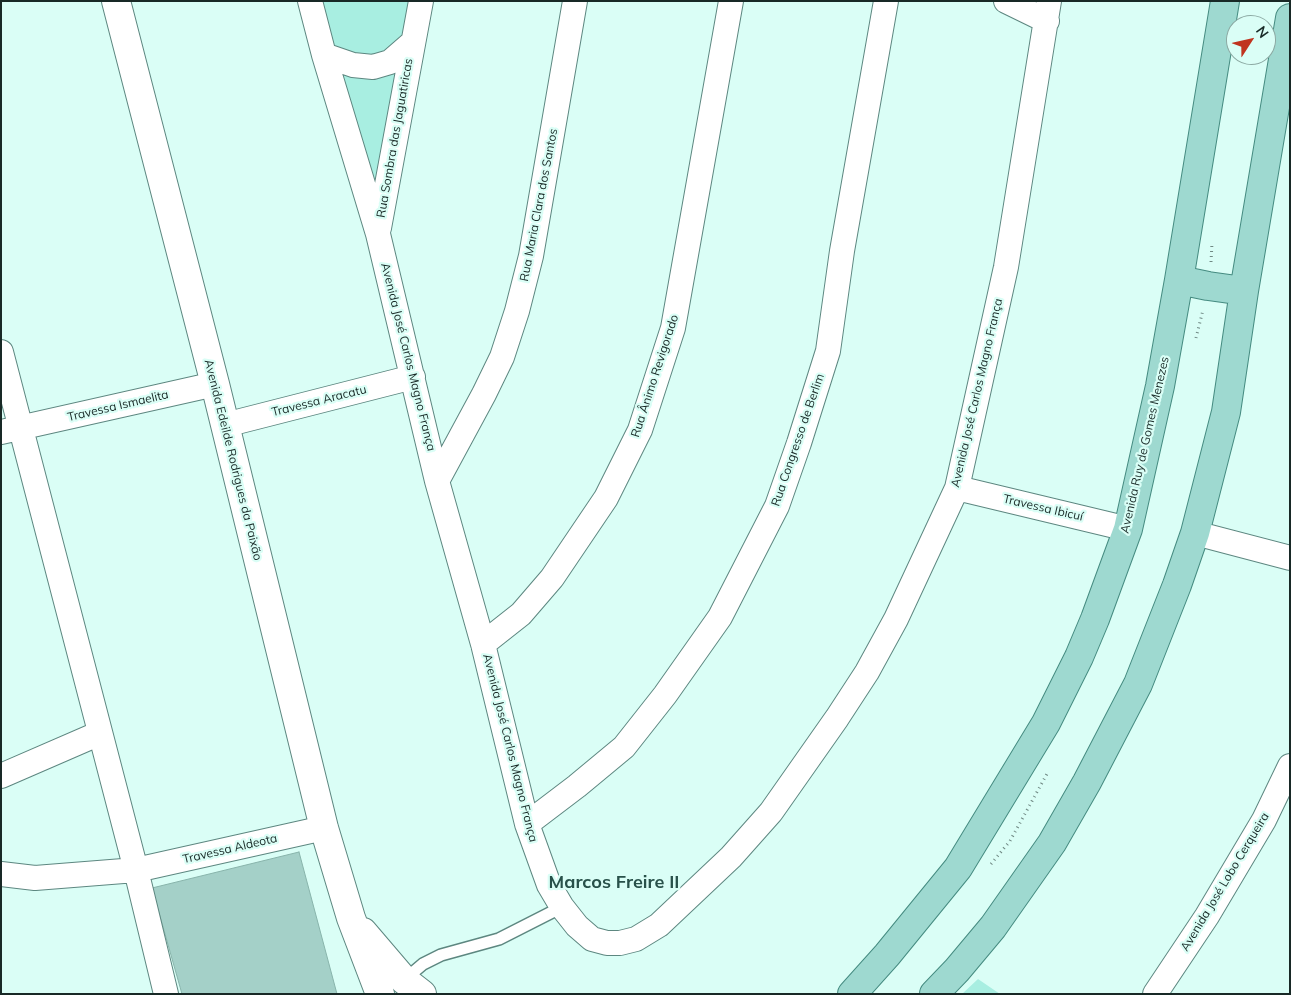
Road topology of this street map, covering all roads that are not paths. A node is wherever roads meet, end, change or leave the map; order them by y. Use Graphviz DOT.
graph roads {
  1 [pos="116,1"];
  2 [pos="310,1"];
  3 [pos="421,1"];
  4 [pos="575,1"];
  5 [pos="731,1"];
  6 [pos="886,1"];
  7 [pos="1006,1"];
  8 [pos="1225,1"];
  9 [pos="1048,11"];
  10 [pos="1290,18"];
  11 [pos="413,42"];
  12 [pos="324,55"];
  13 [pos="378,234"];
  14 [pos="1179,280"];
  15 [pos="1244,291"];
  16 [pos="1,352"];
  17 [pos="413,377"];
  18 [pos="215,384"];
  19 [pos="224,425"];
  20 [pos="12,430"];
  21 [pos="437,481"];
  22 [pos="957,488"];
  23 [pos="1128,529"];
  24 [pos="1195,533"];
  25 [pos="1290,558"];
  26 [pos="483,644"];
  27 [pos="100,734"];
  28 [pos="12,763"];
  29 [pos="1290,766"];
  30 [pos="1,776"];
  31 [pos="527,824"];
  32 [pos="324,828"];
  33 [pos="136,870"];
  34 [pos="1,874"];
  35 [pos="562,907"];
  36 [pos="351,918"];
  37 [pos="413,987"];
  38 [pos="166,994"];
  39 [pos="380,994"];
  40 [pos="852,994"];
  41 [pos="934,994"];
  42 [pos="1155,994"];
  1 -- 18 [label="street, Avenida Edeilde Rodrigues da Paixão"];
  2 -- 12 [label="street, Avenida José Carlos Magno França"];
  3 -- 11 [label="street, Rua Sombra das Jaguatiricas"];
  4 -- 21 [label="street, Rua Maria Clara dos Santos"];
  5 -- 26 [label="street, Rua Ânimo Revigorado"];
  6 -- 31 [label="street, Rua Congresso de Berlim"];
  7 -- 9 [label="street"];
  8 -- 14 [label="main road, Avenida Ruy de Gomes Menezes"];
  9 -- 22 [label="street, Avenida José Carlos Magno França"];
  10 -- 15 [label="main road"];
  11 -- 12 [label="street, Rua Sombra das Jaguatiricas"];
  11 -- 13 [label="street, Rua Sombra das Jaguatiricas"];
  12 -- 13 [label="street, Avenida José Carlos Magno França"];
  13 -- 17 [label="street, Avenida José Carlos Magno França"];
  14 -- 15 [label="main road"];
  14 -- 23 [label="main road, Avenida Ruy de Gomes Menezes"];
  15 -- 24 [label="main road"];
  16 -- 20 [label="street"];
  17 -- 19 [label="street, Travessa Aracatu"];
  17 -- 21 [label="street, Avenida José Carlos Magno França"];
  18 -- 19 [label="street, Avenida Edeilde Rodrigues da Paixão"];
  18 -- 20 [label="street, Travessa Ismaelita"];
  19 -- 32 [label="street, Avenida Edeilde Rodrigues da Paixão"];
  20 -- 27 [label="street"];
  21 -- 26 [label="street, Avenida José Carlos Magno França"];
  22 -- 23 [label="street, Travessa Ibicuí"];
  22 -- 35 [label="street, Avenida José Carlos Magno França"];
  23 -- 40 [label="main road, Avenida Ruy de Gomes Menezes"];
  24 -- 25 [label="street"];
  24 -- 41 [label="main road"];
  26 -- 31 [label="street, Avenida José Carlos Magno França"];
  27 -- 28 [label="street"];
  27 -- 33 [label="street"];
  28 -- 30 [label="street"];
  29 -- 42 [label="street, Avenida José Lobo Cerqueira"];
  31 -- 35 [label="street, Avenida José Carlos Magno França"];
  32 -- 33 [label="street, Travessa Aldeota"];
  32 -- 36 [label="street, Avenida Edeilde Rodrigues da Paixão"];
  33 -- 34 [label="street, Travessa Aldeota"];
  33 -- 38 [label="street"];
  35 -- 37 [label="lane"];
  36 -- 37 [label="street, Avenida Edeilde Rodrigues da Paixão"];
  36 -- 39 [label="street, Avenida Edeilde Rodrigues da Paixão"];
}
